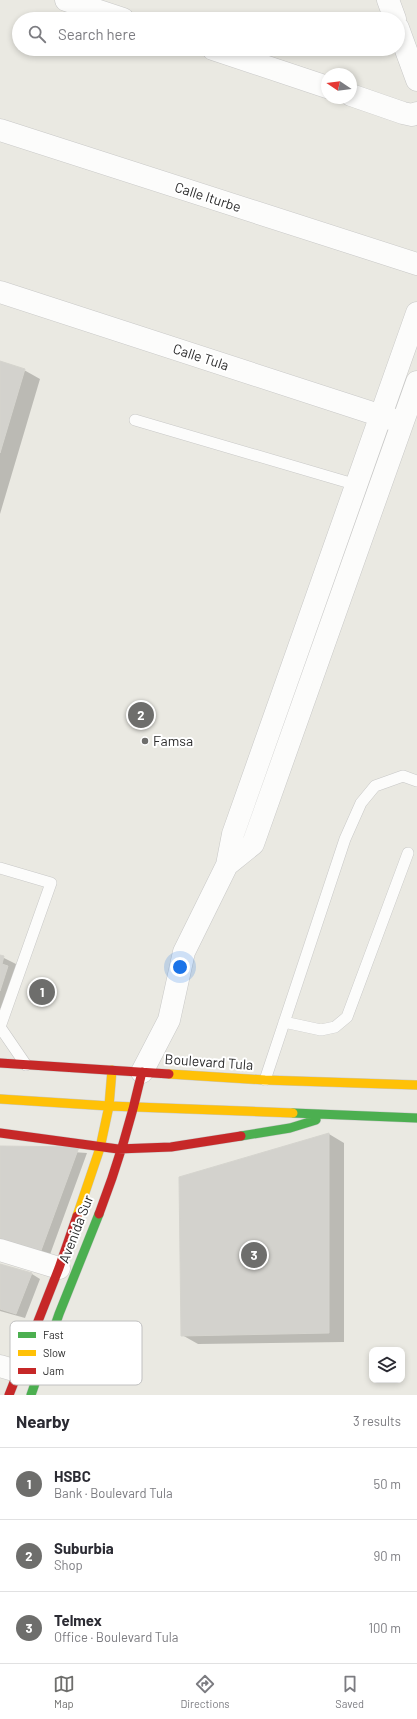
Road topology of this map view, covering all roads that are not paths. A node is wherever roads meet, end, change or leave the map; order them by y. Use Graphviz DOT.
graph roads {
  1 [pos="66,0"];
  2 [pos="388,0"];
  3 [pos="102,12"];
  4 [pos="392,12"];
  5 [pos="405,47"];
  6 [pos="234,56"];
  7 [pos="417,80"];
  8 [pos="321,85"];
  9 [pos="357,97"];
  10 [pos="417,113"];
  11 [pos="0,130"];
  12 [pos="417,264"];
  13 [pos="0,292"];
  14 [pos="417,314"];
  15 [pos="417,382"];
  16 [pos="381,416"];
  17 [pos="135,420"];
  18 [pos="403,422"];
  19 [pos="356,485"];
  20 [pos="417,781"];
  21 [pos="408,853"];
  22 [pos="228,865"];
  23 [pos="0,868"];
  24 [pos="284,1022"];
  25 [pos="0,1027"];
  26 [pos="0,1063"];
  27 [pos="26,1065"];
  28 [pos="112,1070"];
  29 [pos="142,1072"];
  30 [pos="265,1080"];
  31 [pos="417,1084"];
  32 [pos="0,1099"];
  33 [pos="110,1106"];
  34 [pos="135,1107"];
  35 [pos="328,1114"];
  36 [pos="417,1118"];
  37 [pos="0,1133"];
  38 [pos="100,1148"];
  39 [pos="122,1150"];
  40 [pos="0,1250"];
  41 [pos="59,1268"];
  42 [pos="33,1321"];
  43 [pos="57,1321"];
  44 [pos="9,1369"];
  45 [pos="35,1385"];
  46 [pos="10,1395"];
  47 [pos="31,1395"];
  1 -- 3 [label="street"];
  2 -- 4 [label="street"];
  5 -- 7 [label="street"];
  6 -- 8 [label="street"];
  9 -- 10 [label="street"];
  11 -- 12 [label="street, Calle Iturbe"];
  13 -- 16 [label="street, Calle Tula"];
  14 -- 16 [label="street"];
  15 -- 18 [label="street"];
  16 -- 18 [label="street, Calle Tula"];
  16 -- 19 [label="street"];
  17 -- 19 [label="lane"];
  18 -- 22 [label="street"];
  19 -- 22 [label="street"];
  20 -- 24 [label="lane"];
  21 -- 24 [label="lane"];
  22 -- 29 [label="street"];
  23 -- 25 [label="lane"];
  24 -- 30 [label="lane"];
  25 -- 27 [label="lane"];
  26 -- 27 [label="main road, Boulevard Tula"];
  27 -- 28 [label="main road, Boulevard Tula"];
  28 -- 29 [label="main road, Boulevard Tula"];
  28 -- 33 [label="main road, Avenida Sur"];
  29 -- 30 [label="main road, Boulevard Tula"];
  29 -- 34 [label="main road, Avenida Sur"];
  30 -- 31 [label="main road, Boulevard Tula"];
  32 -- 33 [label="main road"];
  33 -- 34 [label="main road"];
  33 -- 38 [label="main road, Avenida Sur"];
  34 -- 35 [label="main road"];
  34 -- 39 [label="main road, Avenida Sur"];
  35 -- 36 [label="main road"];
  35 -- 39 [label="main road"];
  37 -- 38 [label="main road"];
  38 -- 39 [label="main road"];
  38 -- 41 [label="main road, Avenida Sur"];
  39 -- 43 [label="main road, Avenida Sur"];
  40 -- 41 [label="street"];
  41 -- 42 [label="main road, Avenida Sur"];
  44 -- 46 [label="main road, Avenida Sur"];
  45 -- 47 [label="main road, Avenida Sur"];
}
